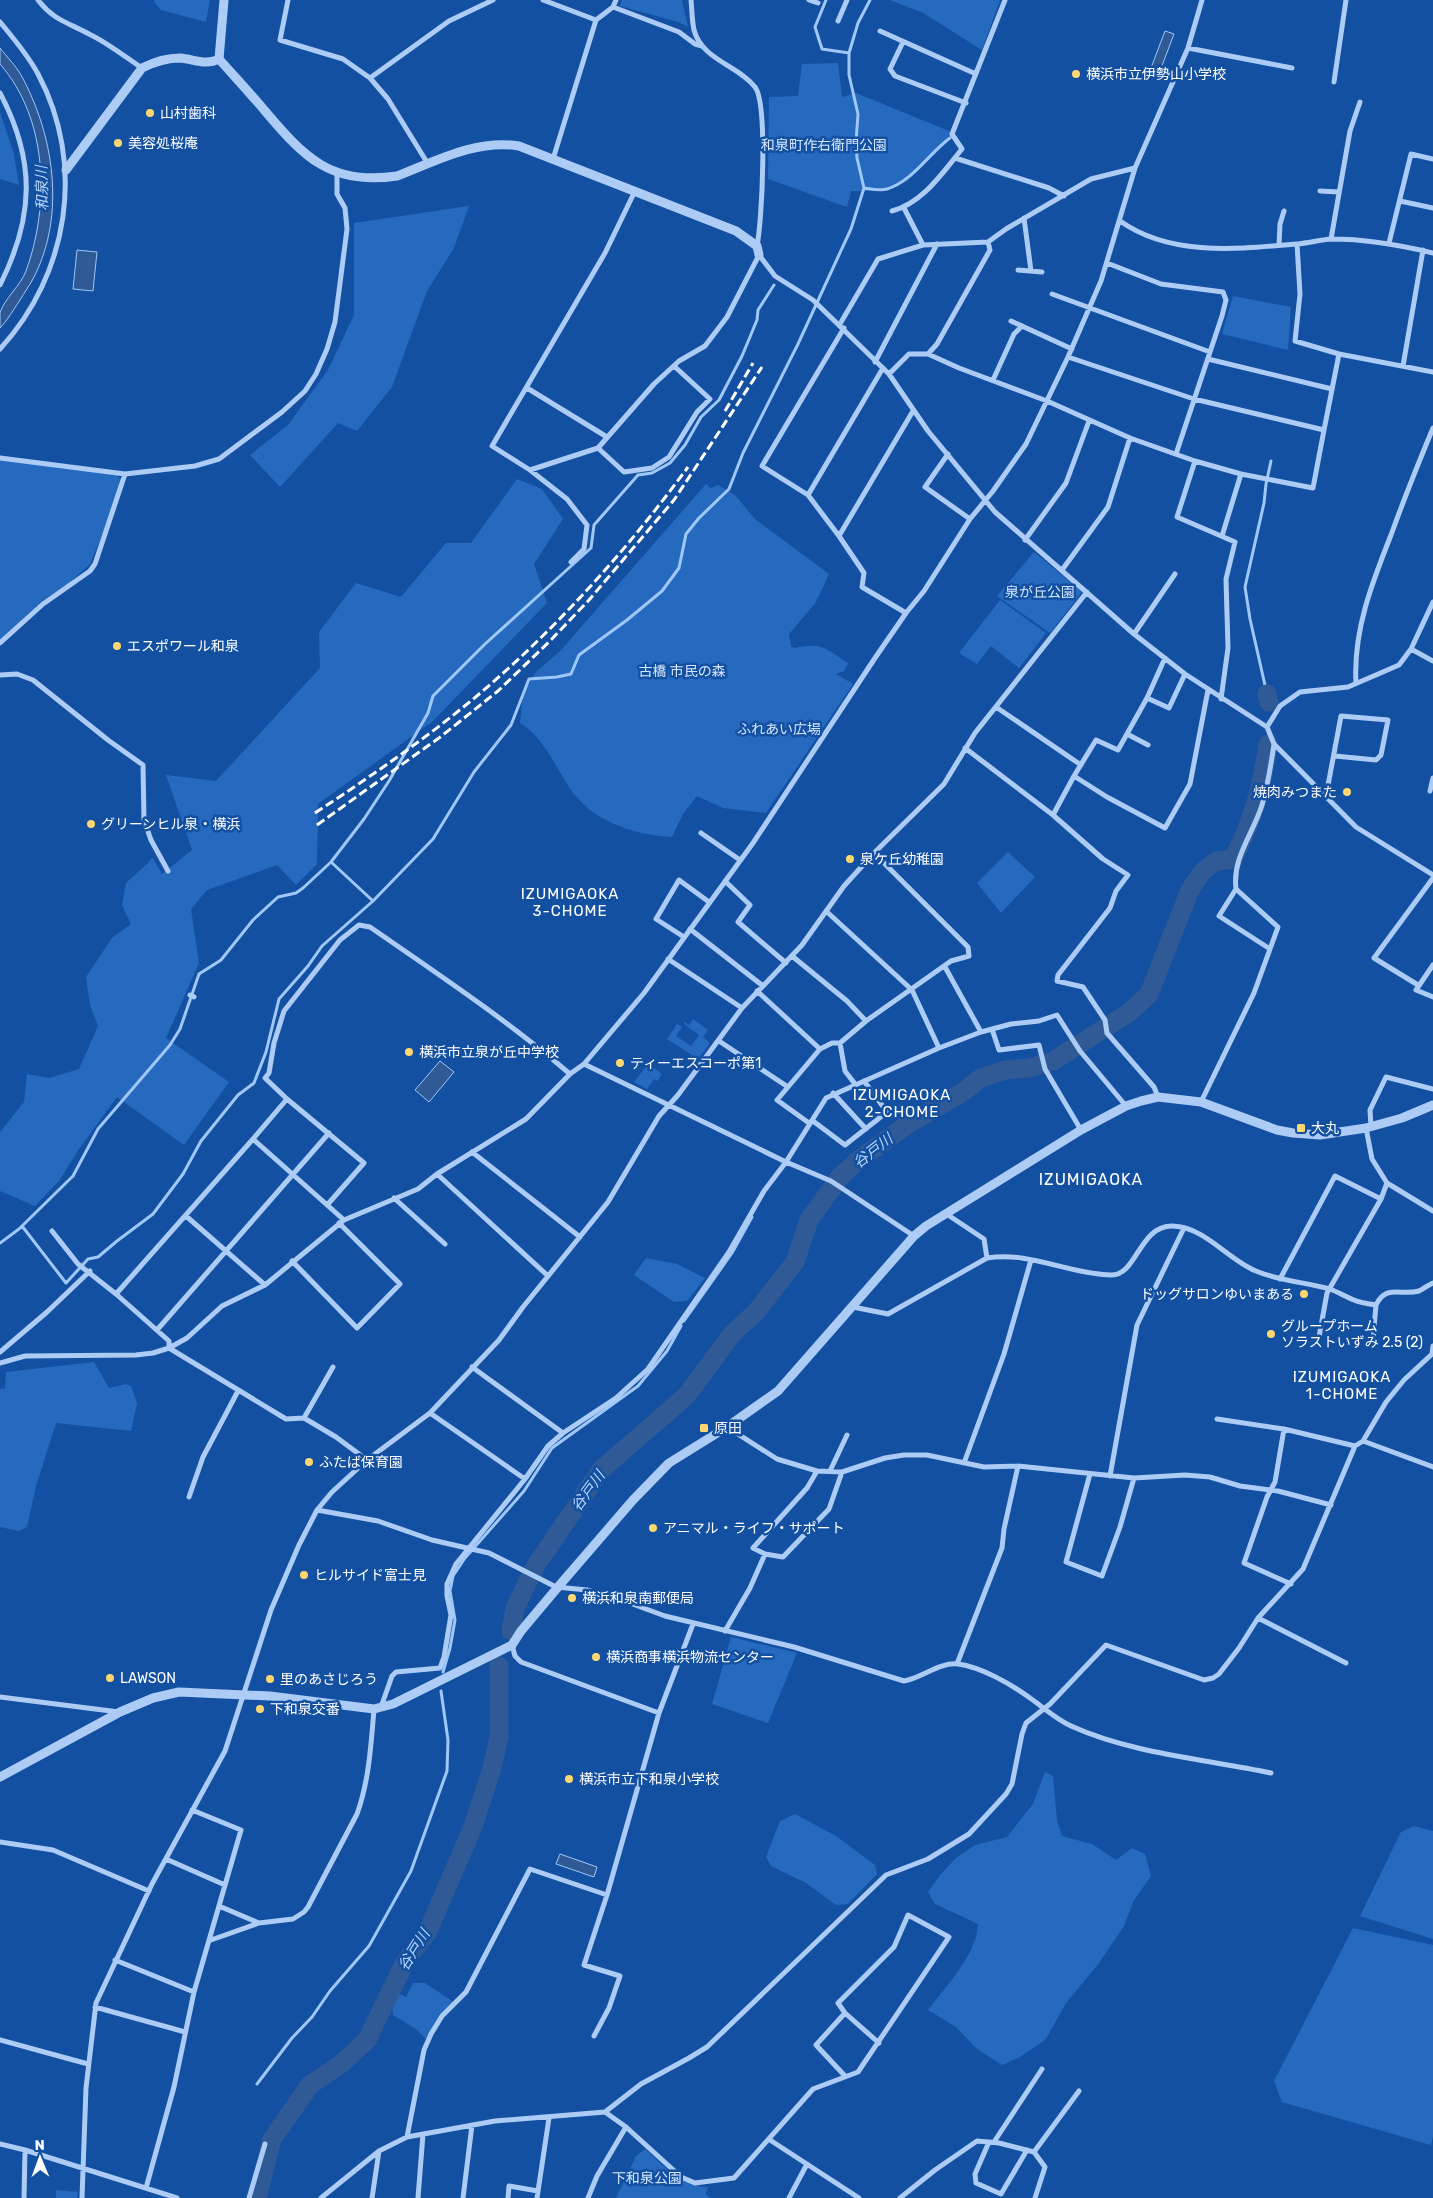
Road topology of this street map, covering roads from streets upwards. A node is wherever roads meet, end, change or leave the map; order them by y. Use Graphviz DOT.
graph roads {
  1 [pos="224,0"];
  2 [pos="493,0"];
  3 [pos="543,0"];
  4 [pos="616,0"];
  5 [pos="691,0"];
  6 [pos="809,0"];
  7 [pos="847,0"];
  8 [pos="1005,0"];
  9 [pos="1202,0"];
  10 [pos="1346,0"];
  11 [pos="41,1"];
  12 [pos="286,1"];
  13 [pos="558,2"];
  14 [pos="818,3"];
  15 [pos="613,7"];
  16 [pos="596,20"];
  17 [pos="838,21"];
  18 [pos="0,22"];
  19 [pos="880,31"];
  20 [pos="903,42"];
  21 [pos="702,46"];
  22 [pos="1188,48"];
  23 [pos="219,59"];
  24 [pos="142,68"];
  25 [pos="1292,68"];
  26 [pos="976,74"];
  27 [pos="370,78"];
  28 [pos="1334,82"];
  29 [pos="0,93"];
  30 [pos="1360,102"];
  31 [pos="966,103"];
  32 [pos="955,158"];
  33 [pos="553,159"];
  34 [pos="1433,159"];
  35 [pos="428,164"];
  36 [pos="1134,168"];
  37 [pos="66,170"];
  38 [pos="337,172"];
  39 [pos="636,191"];
  40 [pos="1320,191"];
  41 [pos="1339,192"];
  42 [pos="1064,196"];
  43 [pos="1400,201"];
  44 [pos="904,208"];
  45 [pos="1433,208"];
  46 [pos="892,211"];
  47 [pos="1284,211"];
  48 [pos="1024,218"];
  49 [pos="1120,221"];
  50 [pos="1330,239"];
  51 [pos="988,242"];
  52 [pos="1389,243"];
  53 [pos="923,244"];
  54 [pos="937,244"];
  55 [pos="1297,244"];
  56 [pos="1279,245"];
  57 [pos="758,250"];
  58 [pos="1423,250"];
  59 [pos="1433,252"];
  60 [pos="1107,262"];
  61 [pos="1018,270"];
  62 [pos="1031,271"];
  63 [pos="1042,272"];
  64 [pos="0,285"];
  65 [pos="1052,294"];
  66 [pos="1089,309"];
  67 [pos="1011,321"];
  68 [pos="842,326"];
  69 [pos="1022,326"];
  70 [pos="1072,348"];
  71 [pos="0,349"];
  72 [pos="1210,352"];
  73 [pos="928,354"];
  74 [pos="1339,354"];
  75 [pos="1068,357"];
  76 [pos="1208,359"];
  77 [pos="875,362"];
  78 [pos="674,366"];
  79 [pos="1403,366"];
  80 [pos="883,368"];
  81 [pos="1433,372"];
  82 [pos="890,374"];
  83 [pos="993,380"];
  84 [pos="527,388"];
  85 [pos="1332,389"];
  86 [pos="1194,399"];
  87 [pos="1047,402"];
  88 [pos="913,411"];
  89 [pos="1089,421"];
  90 [pos="1433,428"];
  91 [pos="1324,430"];
  92 [pos="606,437"];
  93 [pos="1130,438"];
  94 [pos="598,448"];
  95 [pos="948,454"];
  96 [pos="1176,454"];
  97 [pos="0,458"];
  98 [pos="1195,461"];
  99 [pos="530,470"];
  100 [pos="125,474"];
  101 [pos="1240,474"];
  102 [pos="808,496"];
  103 [pos="984,500"];
  104 [pos="970,519"];
  105 [pos="839,536"];
  106 [pos="1222,536"];
  107 [pos="1025,540"];
  108 [pos="571,562"];
  109 [pos="1062,570"];
  110 [pos="1175,574"];
  111 [pos="1087,592"];
  112 [pos="1433,602"];
  113 [pos="906,613"];
  114 [pos="1134,634"];
  115 [pos="0,643"];
  116 [pos="1411,649"];
  117 [pos="1164,658"];
  118 [pos="1433,661"];
  119 [pos="1185,674"];
  120 [pos="0,675"];
  121 [pos="1356,683"];
  122 [pos="1208,690"];
  123 [pos="1146,698"];
  124 [pos="1221,699"];
  125 [pos="996,707"];
  126 [pos="1266,727"];
  127 [pos="1127,734"];
  128 [pos="1274,744"];
  129 [pos="1148,745"];
  130 [pos="966,748"];
  131 [pos="1335,756"];
  132 [pos="1081,765"];
  133 [pos="1074,776"];
  134 [pos="1433,778"];
  135 [pos="1430,791"];
  136 [pos="1326,796"];
  137 [pos="1053,815"];
  138 [pos="701,832"];
  139 [pos="874,853"];
  140 [pos="740,860"];
  141 [pos="168,871"];
  142 [pos="1433,877"];
  143 [pos="725,881"];
  144 [pos="1236,889"];
  145 [pos="709,902"];
  146 [pos="826,911"];
  147 [pos="690,929"];
  148 [pos="684,937"];
  149 [pos="1270,948"];
  150 [pos="792,956"];
  151 [pos="668,959"];
  152 [pos="786,963"];
  153 [pos="1433,965"];
  154 [pos="945,967"];
  155 [pos="763,986"];
  156 [pos="1418,986"];
  157 [pos="912,990"];
  158 [pos="757,992"];
  159 [pos="1433,998"];
  160 [pos="742,1008"];
  161 [pos="866,1021"];
  162 [pos="992,1029"];
  163 [pos="981,1032"];
  164 [pos="719,1041"];
  165 [pos="840,1043"];
  166 [pos="939,1048"];
  167 [pos="820,1049"];
  168 [pos="584,1064"];
  169 [pos="570,1074"];
  170 [pos="864,1081"];
  171 [pos="855,1084"];
  172 [pos="788,1087"];
  173 [pos="1433,1089"];
  174 [pos="833,1093"];
  175 [pos="1158,1098"];
  176 [pos="287,1099"];
  177 [pos="1201,1102"];
  178 [pos="669,1105"];
  179 [pos="1433,1105"];
  180 [pos="1126,1106"];
  181 [pos="811,1122"];
  182 [pos="866,1128"];
  183 [pos="1369,1128"];
  184 [pos="1081,1130"];
  185 [pos="329,1133"];
  186 [pos="253,1138"];
  187 [pos="472,1152"];
  188 [pos="786,1162"];
  189 [pos="293,1174"];
  190 [pos="437,1174"];
  191 [pos="1387,1183"];
  192 [pos="394,1198"];
  193 [pos="1381,1199"];
  194 [pos="328,1204"];
  195 [pos="1433,1211"];
  196 [pos="944,1213"];
  197 [pos="186,1216"];
  198 [pos="344,1220"];
  199 [pos="339,1224"];
  200 [pos="1184,1228"];
  201 [pos="52,1231"];
  202 [pos="914,1236"];
  203 [pos="580,1237"];
  204 [pos="445,1244"];
  205 [pos="226,1251"];
  206 [pos="987,1258"];
  207 [pos="1031,1260"];
  208 [pos="292,1261"];
  209 [pos="90,1271"];
  210 [pos="548,1276"];
  211 [pos="1280,1279"];
  212 [pos="1433,1283"];
  213 [pos="265,1285"];
  214 [pos="1331,1290"];
  215 [pos="116,1294"];
  216 [pos="1376,1305"];
  217 [pos="853,1307"];
  218 [pos="157,1330"];
  219 [pos="1319,1337"];
  220 [pos="1373,1339"];
  221 [pos="1433,1346"];
  222 [pos="169,1348"];
  223 [pos="0,1352"];
  224 [pos="1432,1354"];
  225 [pos="0,1363"];
  226 [pos="333,1367"];
  227 [pos="472,1367"];
  228 [pos="238,1391"];
  229 [pos="430,1413"];
  230 [pos="304,1418"];
  231 [pos="1217,1419"];
  232 [pos="727,1427"];
  233 [pos="1284,1429"];
  234 [pos="563,1433"];
  235 [pos="847,1435"];
  236 [pos="1363,1441"];
  237 [pos="1354,1446"];
  238 [pos="367,1460"];
  239 [pos="964,1463"];
  240 [pos="1018,1466"];
  241 [pos="1433,1467"];
  242 [pos="817,1471"];
  243 [pos="830,1471"];
  244 [pos="842,1472"];
  245 [pos="1090,1474"];
  246 [pos="1110,1476"];
  247 [pos="1134,1478"];
  248 [pos="525,1479"];
  249 [pos="1272,1489"];
  250 [pos="189,1497"];
  251 [pos="1331,1505"];
  252 [pos="317,1510"];
  253 [pos="470,1548"];
  254 [pos="765,1554"];
  255 [pos="1291,1584"];
  256 [pos="558,1587"];
  257 [pos="1258,1618"];
  258 [pos="693,1624"];
  259 [pos="725,1632"];
  260 [pos="512,1645"];
  261 [pos="1346,1663"];
  262 [pos="958,1664"];
  263 [pos="242,1694"];
  264 [pos="0,1697"];
  265 [pos="1043,1708"];
  266 [pos="378,1709"];
  267 [pos="120,1712"];
  268 [pos="659,1713"];
  269 [pos="1271,1773"];
  270 [pos="0,1777"];
  271 [pos="192,1810"];
  272 [pos="0,1842"];
  273 [pos="166,1859"];
  274 [pos="225,1885"];
  275 [pos="149,1891"];
  276 [pos="607,1895"];
  277 [pos="219,1906"];
  278 [pos="259,1923"];
  279 [pos="210,1940"];
  280 [pos="115,1960"];
  281 [pos="194,1992"];
  282 [pos="95,2007"];
  283 [pos="844,2013"];
  284 [pos="185,2032"];
  285 [pos="594,2036"];
  286 [pos="0,2040"];
  287 [pos="879,2044"];
  288 [pos="88,2064"];
  289 [pos="1042,2069"];
  290 [pos="846,2076"];
  291 [pos="1079,2091"];
  292 [pos="605,2112"];
  293 [pos="549,2118"];
  294 [pos="472,2125"];
  295 [pos="626,2127"];
  296 [pos="423,2134"];
  297 [pos="407,2137"];
  298 [pos="770,2140"];
  299 [pos="992,2142"];
  300 [pos="0,2144"];
  301 [pos="265,2144"];
  302 [pos="24,2150"];
  303 [pos="1027,2150"];
  304 [pos="379,2152"];
  305 [pos="1034,2152"];
  306 [pos="807,2164"];
  307 [pos="83,2169"];
  308 [pos="146,2188"];
  309 [pos="538,2191"];
  310 [pos="24,2198"];
  311 [pos="82,2198"];
  312 [pos="177,2198"];
  313 [pos="249,2198"];
  314 [pos="321,2198"];
  315 [pos="372,2198"];
  316 [pos="418,2198"];
  317 [pos="463,2198"];
  318 [pos="508,2198"];
  319 [pos="537,2198"];
  320 [pos="588,2198"];
  321 [pos="789,2198"];
  322 [pos="859,2198"];
  323 [pos="900,2198"];
  324 [pos="1035,2198"];
  1 -- 23 [label="street"];
  2 -- 27 [label="street"];
  3 -- 13 [label="street"];
  4 -- 15 [label="street"];
  5 -- 21 [label="street"];
  6 -- 14 [label="street"];
  7 -- 17 [label="street"];
  8 -- 26 [label="street"];
  9 -- 22 [label="street"];
  10 -- 28 [label="street"];
  11 -- 24 [label="street"];
  12 -- 27 [label="street"];
  13 -- 16 [label="street"];
  15 -- 16 [label="street"];
  15 -- 21 [label="street"];
  16 -- 33 [label="street"];
  18 -- 37 [label="street"];
  19 -- 20 [label="street"];
  20 -- 26 [label="street"];
  20 -- 31 [label="street"];
  21 -- 57 [label="street"];
  22 -- 25 [label="street"];
  22 -- 36 [label="street"];
  23 -- 24 [label="street"];
  23 -- 38 [label="street"];
  24 -- 37 [label="street"];
  26 -- 31 [label="street"];
  27 -- 35 [label="street"];
  29 -- 64 [label="street"];
  30 -- 41 [label="street"];
  31 -- 32 [label="street"];
  32 -- 42 [label="street"];
  32 -- 44 [label="street"];
  33 -- 35 [label="street"];
  33 -- 39 [label="street"];
  34 -- 43 [label="street"];
  35 -- 38 [label="street"];
  36 -- 42 [label="street"];
  36 -- 49 [label="street"];
  37 -- 71 [label="street"];
  38 -- 100 [label="street"];
  39 -- 57 [label="street"];
  39 -- 84 [label="street"];
  40 -- 41 [label="street"];
  41 -- 50 [label="street"];
  42 -- 48 [label="street"];
  43 -- 45 [label="street"];
  43 -- 52 [label="street"];
  44 -- 46 [label="street"];
  44 -- 53 [label="street"];
  47 -- 56 [label="street"];
  48 -- 51 [label="street"];
  48 -- 62 [label="street"];
  49 -- 56 [label="street"];
  49 -- 60 [label="street"];
  50 -- 52 [label="street"];
  50 -- 55 [label="street"];
  51 -- 54 [label="street"];
  51 -- 73 [label="street"];
  52 -- 58 [label="street"];
  53 -- 54 [label="street"];
  53 -- 68 [label="street"];
  54 -- 77 [label="street"];
  55 -- 56 [label="street"];
  55 -- 74 [label="street"];
  57 -- 68 [label="street"];
  57 -- 78 [label="street"];
  58 -- 59 [label="street"];
  58 -- 79 [label="street"];
  60 -- 66 [label="street"];
  60 -- 72 [label="street"];
  61 -- 62 [label="street"];
  62 -- 63 [label="street"];
  65 -- 66 [label="street"];
  66 -- 70 [label="street"];
  66 -- 72 [label="street"];
  67 -- 69 [label="street"];
  68 -- 77 [label="street"];
  68 -- 102 [label="street"];
  69 -- 70 [label="street"];
  69 -- 83 [label="street"];
  70 -- 75 [label="street"];
  72 -- 76 [label="street"];
  73 -- 82 [label="street"];
  73 -- 83 [label="street"];
  74 -- 79 [label="street"];
  74 -- 85 [label="street"];
  75 -- 86 [label="street"];
  75 -- 87 [label="street"];
  76 -- 85 [label="street"];
  76 -- 86 [label="street"];
  77 -- 80 [label="street"];
  78 -- 92 [label="street"];
  78 -- 94 [label="street"];
  79 -- 81 [label="street"];
  80 -- 82 [label="street"];
  80 -- 102 [label="street"];
  82 -- 88 [label="street"];
  83 -- 87 [label="street"];
  84 -- 92 [label="street"];
  84 -- 99 [label="street"];
  85 -- 91 [label="street"];
  86 -- 91 [label="street"];
  86 -- 96 [label="street"];
  87 -- 89 [label="street"];
  87 -- 103 [label="street"];
  88 -- 95 [label="street"];
  88 -- 105 [label="street"];
  89 -- 93 [label="street"];
  89 -- 107 [label="street"];
  90 -- 121 [label="street"];
  91 -- 101 [label="street"];
  92 -- 94 [label="street"];
  93 -- 96 [label="street"];
  93 -- 109 [label="street"];
  94 -- 99 [label="street"];
  95 -- 103 [label="street"];
  95 -- 104 [label="street"];
  96 -- 98 [label="street"];
  97 -- 100 [label="street"];
  98 -- 101 [label="street"];
  98 -- 106 [label="street"];
  99 -- 108 [label="street"];
  100 -- 115 [label="street"];
  101 -- 106 [label="street"];
  102 -- 105 [label="street"];
  103 -- 104 [label="street"];
  103 -- 107 [label="street"];
  104 -- 113 [label="street"];
  105 -- 113 [label="street"];
  106 -- 124 [label="street"];
  107 -- 109 [label="street"];
  109 -- 111 [label="street"];
  110 -- 114 [label="street"];
  111 -- 114 [label="street"];
  111 -- 125 [label="street"];
  112 -- 116 [label="street"];
  113 -- 140 [label="street"];
  114 -- 117 [label="street"];
  116 -- 118 [label="street"];
  116 -- 121 [label="street"];
  117 -- 119 [label="street"];
  117 -- 123 [label="street"];
  119 -- 122 [label="street"];
  119 -- 123 [label="street"];
  120 -- 141 [label="street"];
  121 -- 126 [label="street"];
  122 -- 124 [label="street"];
  122 -- 133 [label="street"];
  123 -- 127 [label="street"];
  124 -- 126 [label="street"];
  125 -- 130 [label="street"];
  125 -- 132 [label="street"];
  126 -- 128 [label="street"];
  127 -- 129 [label="street"];
  127 -- 132 [label="street"];
  128 -- 136 [label="street"];
  128 -- 144 [label="street"];
  130 -- 137 [label="street"];
  130 -- 139 [label="street"];
  131 -- 131 [label="street"];
  131 -- 136 [label="street"];
  132 -- 133 [label="street"];
  133 -- 137 [label="street"];
  134 -- 135 [label="street"];
  136 -- 142 [label="street"];
  137 -- 175 [label="street"];
  138 -- 140 [label="street"];
  139 -- 146 [label="street"];
  139 -- 154 [label="street"];
  140 -- 143 [label="street"];
  142 -- 156 [label="street"];
  143 -- 145 [label="street"];
  143 -- 152 [label="street"];
  144 -- 149 [label="street"];
  144 -- 149 [label="street"];
  145 -- 147 [label="street"];
  145 -- 148 [label="street"];
  146 -- 150 [label="street"];
  146 -- 157 [label="street"];
  147 -- 148 [label="street"];
  147 -- 155 [label="street"];
  148 -- 151 [label="street"];
  149 -- 177 [label="street"];
  150 -- 152 [label="street"];
  150 -- 161 [label="street"];
  151 -- 160 [label="street"];
  151 -- 168 [label="street"];
  152 -- 155 [label="street"];
  153 -- 156 [label="street"];
  154 -- 157 [label="street"];
  154 -- 163 [label="street"];
  155 -- 158 [label="street"];
  156 -- 159 [label="street"];
  157 -- 161 [label="street"];
  157 -- 166 [label="street"];
  158 -- 160 [label="street"];
  158 -- 167 [label="street"];
  160 -- 164 [label="street"];
  161 -- 165 [label="street"];
  162 -- 163 [label="street"];
  162 -- 180 [label="street"];
  162 -- 184 [label="street"];
  163 -- 166 [label="street"];
  164 -- 172 [label="street"];
  164 -- 178 [label="street"];
  165 -- 167 [label="street"];
  165 -- 171 [label="street"];
  166 -- 170 [label="street"];
  167 -- 172 [label="street"];
  168 -- 169 [label="street"];
  168 -- 178 [label="street"];
  169 -- 176 [label="street"];
  169 -- 187 [label="street"];
  170 -- 171 [label="street"];
  170 -- 182 [label="street"];
  171 -- 174 [label="street"];
  172 -- 181 [label="street"];
  173 -- 183 [label="street"];
  174 -- 181 [label="street"];
  174 -- 182 [label="street"];
  175 -- 177 [label="street"];
  175 -- 180 [label="street"];
  176 -- 185 [label="street"];
  176 -- 186 [label="street"];
  177 -- 183 [label="street"];
  178 -- 188 [label="street"];
  178 -- 203 [label="street"];
  179 -- 183 [label="street"];
  180 -- 184 [label="street"];
  181 -- 182 [label="street"];
  181 -- 188 [label="street"];
  183 -- 191 [label="street"];
  184 -- 196 [label="street"];
  185 -- 189 [label="street"];
  185 -- 194 [label="street"];
  186 -- 189 [label="street"];
  186 -- 197 [label="street"];
  187 -- 190 [label="street"];
  187 -- 203 [label="street"];
  188 -- 202 [label="street"];
  188 -- 234 [label="street"];
  189 -- 194 [label="street"];
  189 -- 205 [label="street"];
  190 -- 192 [label="street"];
  190 -- 210 [label="street"];
  191 -- 193 [label="street"];
  191 -- 195 [label="street"];
  192 -- 198 [label="street"];
  192 -- 204 [label="street"];
  193 -- 211 [label="street"];
  193 -- 214 [label="street"];
  194 -- 198 [label="street"];
  196 -- 202 [label="street"];
  196 -- 206 [label="street"];
  197 -- 205 [label="street"];
  197 -- 215 [label="street"];
  198 -- 199 [label="street"];
  199 -- 208 [label="street"];
  199 -- 208 [label="street"];
  200 -- 207 [label="street"];
  200 -- 211 [label="street"];
  200 -- 246 [label="street"];
  201 -- 209 [label="street"];
  202 -- 217 [label="street"];
  203 -- 210 [label="street"];
  205 -- 213 [label="street"];
  205 -- 218 [label="street"];
  206 -- 207 [label="street"];
  206 -- 217 [label="street"];
  207 -- 239 [label="street"];
  208 -- 213 [label="street"];
  209 -- 215 [label="street"];
  209 -- 223 [label="street"];
  210 -- 227 [label="street"];
  211 -- 214 [label="street"];
  212 -- 216 [label="street"];
  213 -- 222 [label="street"];
  214 -- 216 [label="street"];
  214 -- 219 [label="street"];
  215 -- 218 [label="street"];
  216 -- 220 [label="street"];
  217 -- 232 [label="street"];
  218 -- 222 [label="street"];
  221 -- 224 [label="street"];
  222 -- 225 [label="street"];
  222 -- 228 [label="street"];
  224 -- 236 [label="street"];
  226 -- 230 [label="street"];
  227 -- 229 [label="street"];
  227 -- 234 [label="street"];
  228 -- 230 [label="street"];
  228 -- 250 [label="street"];
  229 -- 238 [label="street"];
  229 -- 248 [label="street"];
  230 -- 238 [label="street"];
  231 -- 233 [label="street"];
  232 -- 242 [label="street"];
  232 -- 256 [label="street"];
  233 -- 237 [label="street"];
  233 -- 249 [label="street"];
  234 -- 248 [label="street"];
  235 -- 243 [label="street"];
  236 -- 237 [label="street"];
  236 -- 241 [label="street"];
  237 -- 251 [label="street"];
  238 -- 252 [label="street"];
  239 -- 240 [label="street"];
  239 -- 244 [label="street"];
  240 -- 245 [label="street"];
  240 -- 262 [label="street"];
  242 -- 243 [label="street"];
  242 -- 254 [label="street"];
  243 -- 244 [label="street"];
  244 -- 254 [label="street"];
  245 -- 246 [label="street"];
  245 -- 247 [label="street"];
  246 -- 247 [label="street"];
  247 -- 249 [label="street"];
  248 -- 253 [label="street"];
  249 -- 251 [label="street"];
  249 -- 255 [label="street"];
  251 -- 255 [label="street"];
  252 -- 253 [label="street"];
  252 -- 263 [label="street"];
  253 -- 256 [label="street"];
  253 -- 266 [label="street"];
  254 -- 259 [label="street"];
  255 -- 257 [label="street"];
  256 -- 258 [label="street"];
  256 -- 260 [label="street"];
  257 -- 261 [label="street"];
  257 -- 265 [label="street"];
  258 -- 259 [label="street"];
  258 -- 268 [label="street"];
  259 -- 262 [label="street"];
  260 -- 266 [label="street"];
  260 -- 268 [label="street"];
  262 -- 265 [label="street"];
  263 -- 266 [label="street"];
  263 -- 267 [label="street"];
  263 -- 271 [label="street"];
  264 -- 267 [label="street"];
  265 -- 269 [label="street"];
  265 -- 292 [label="street"];
  266 -- 278 [label="street"];
  267 -- 270 [label="street"];
  268 -- 276 [label="street"];
  271 -- 273 [label="street"];
  271 -- 274 [label="street"];
  272 -- 275 [label="street"];
  273 -- 274 [label="street"];
  273 -- 275 [label="street"];
  274 -- 277 [label="street"];
  275 -- 280 [label="street"];
  276 -- 285 [label="street"];
  276 -- 297 [label="street"];
  277 -- 278 [label="street"];
  277 -- 279 [label="street"];
  278 -- 279 [label="street"];
  279 -- 281 [label="street"];
  280 -- 281 [label="street"];
  280 -- 282 [label="street"];
  281 -- 284 [label="street"];
  282 -- 284 [label="street"];
  282 -- 288 [label="street"];
  283 -- 287 [label="street"];
  283 -- 287 [label="street"];
  283 -- 290 [label="street"];
  284 -- 308 [label="street"];
  286 -- 288 [label="street"];
  287 -- 290 [label="street"];
  288 -- 307 [label="street"];
  289 -- 299 [label="street"];
  290 -- 298 [label="street"];
  291 -- 305 [label="street"];
  292 -- 293 [label="street"];
  292 -- 295 [label="street"];
  293 -- 294 [label="street"];
  293 -- 309 [label="street"];
  294 -- 296 [label="street"];
  294 -- 317 [label="street"];
  295 -- 298 [label="street"];
  295 -- 320 [label="street"];
  296 -- 297 [label="street"];
  296 -- 316 [label="street"];
  297 -- 304 [label="street"];
  298 -- 306 [label="street"];
  299 -- 303 [label="street"];
  299 -- 303 [label="street"];
  299 -- 323 [label="street"];
  300 -- 302 [label="street"];
  301 -- 313 [label="street"];
  302 -- 307 [label="street"];
  302 -- 310 [label="street"];
  303 -- 305 [label="street"];
  304 -- 314 [label="street"];
  304 -- 315 [label="street"];
  305 -- 324 [label="street"];
  306 -- 321 [label="street"];
  306 -- 322 [label="street"];
  307 -- 308 [label="street"];
  307 -- 311 [label="street"];
  308 -- 312 [label="street"];
  309 -- 318 [label="street"];
  309 -- 319 [label="street"];
}
